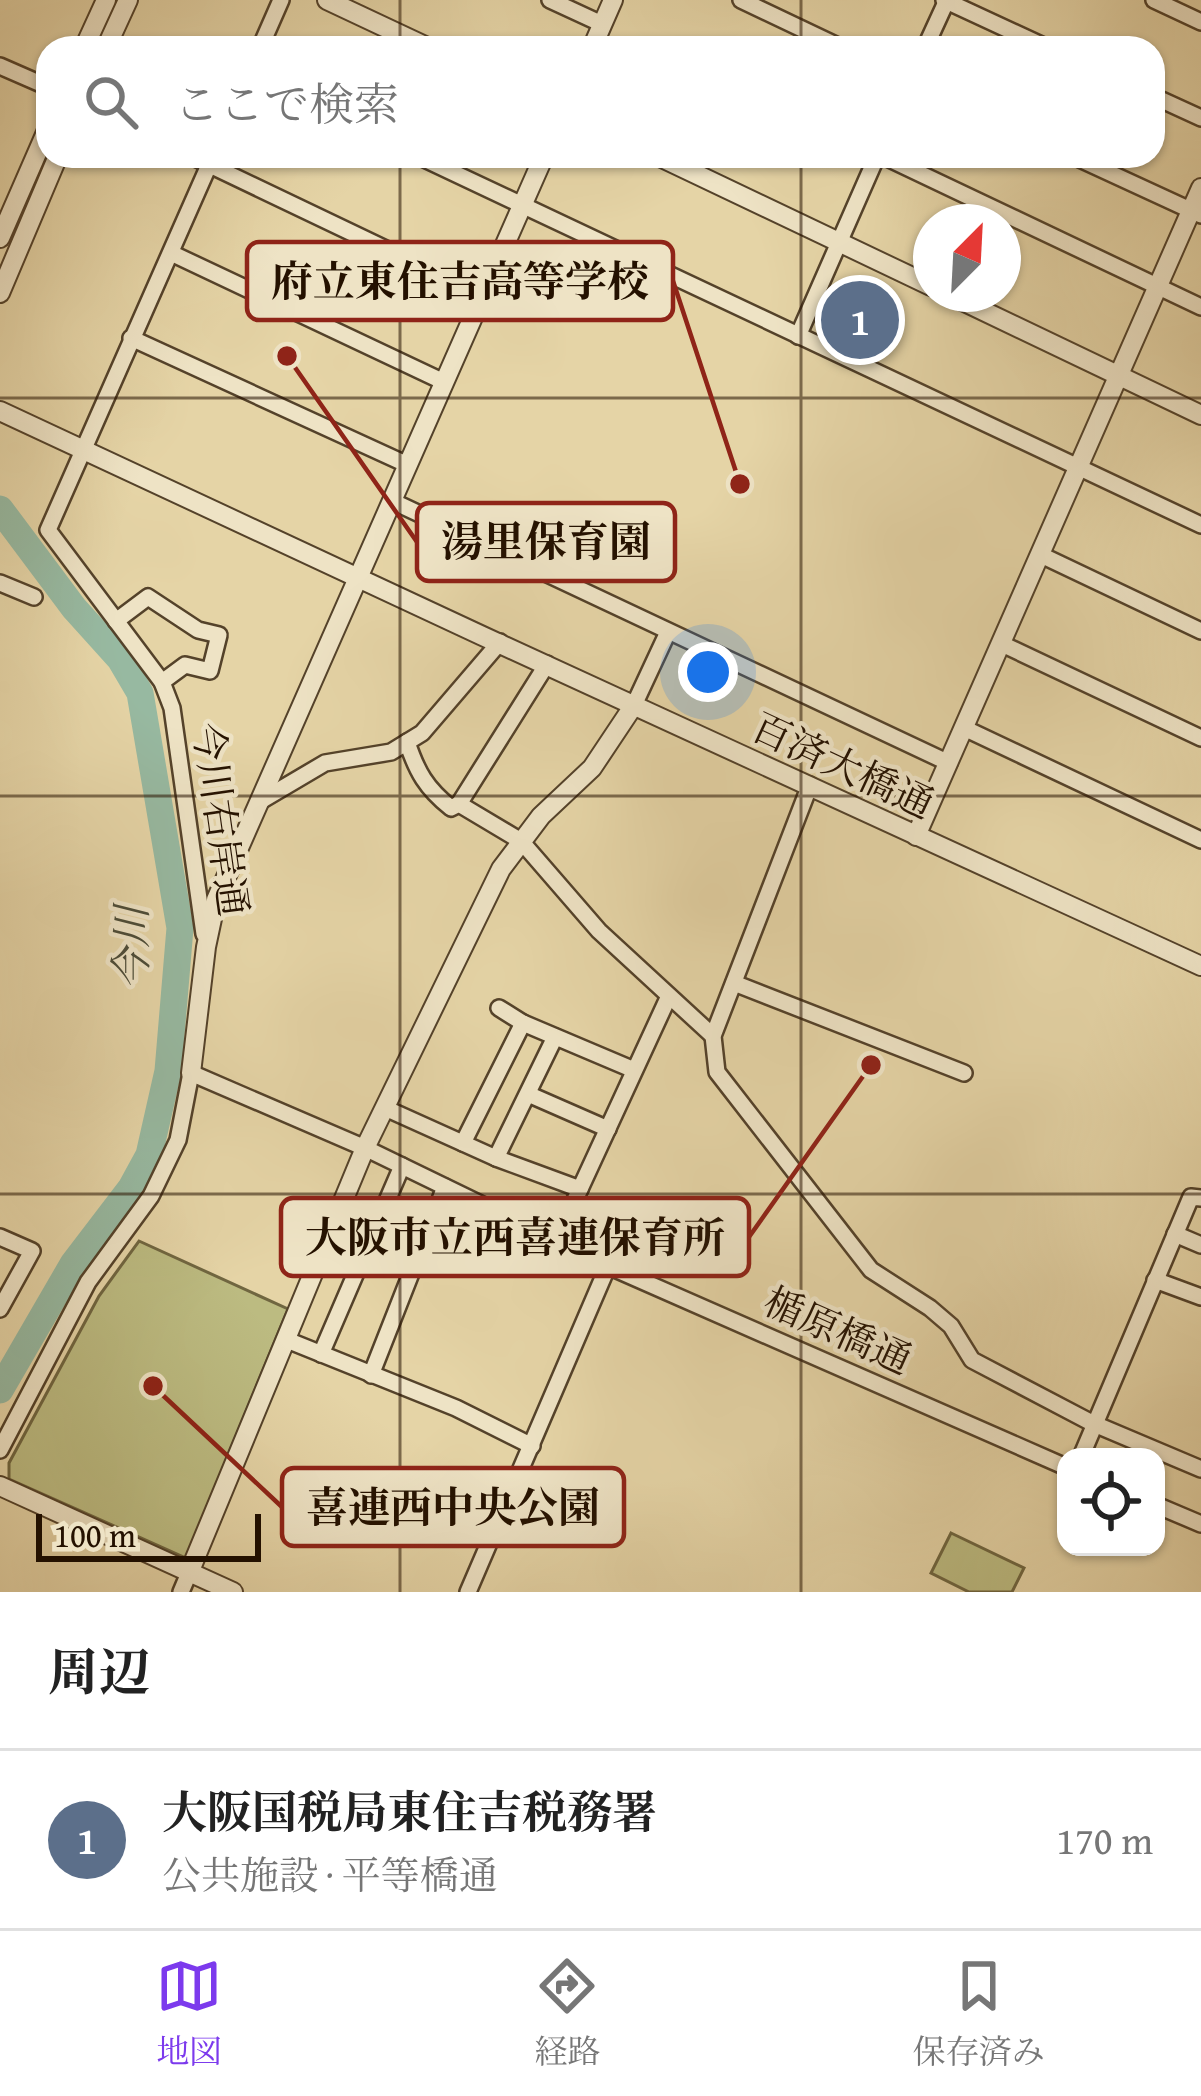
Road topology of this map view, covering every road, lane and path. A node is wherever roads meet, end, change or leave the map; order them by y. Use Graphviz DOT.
graph roads {
  1 [pos="106,0"];
  2 [pos="128,0"];
  3 [pos="280,0"];
  4 [pos="327,0"];
  5 [pos="550,0"];
  6 [pos="613,0"];
  7 [pos="741,0"];
  8 [pos="946,0"];
  9 [pos="1154,0"];
  10 [pos="1201,22"];
  11 [pos="602,24"];
  12 [pos="90,36"];
  13 [pos="112,36"];
  14 [pos="265,36"];
  15 [pos="404,36"];
  16 [pos="597,36"];
  17 [pos="817,36"];
  18 [pos="930,36"];
  19 [pos="1022,36"];
  20 [pos="0,66"];
  21 [pos="36,82"];
  22 [pos="1165,102"];
  23 [pos="1201,118"];
  24 [pos="36,156"];
  25 [pos="53,168"];
  26 [pos="208,168"];
  27 [pos="227,168"];
  28 [pos="445,168"];
  29 [pos="539,168"];
  30 [pos="683,168"];
  31 [pos="874,168"];
  32 [pos="905,168"];
  33 [pos="1099,168"];
  34 [pos="1201,188"];
  35 [pos="523,203"];
  36 [pos="1196,213"];
  37 [pos="0,238"];
  38 [pos="837,241"];
  39 [pos="171,253"];
  40 [pos="913,277"];
  41 [pos="1158,287"];
  42 [pos="0,293"];
  43 [pos="482,295"];
  44 [pos="1201,307"];
  45 [pos="985,312"];
  46 [pos="797,336"];
  47 [pos="131,338"];
  48 [pos="1117,375"];
  49 [pos="444,382"];
  50 [pos="0,411"];
  51 [pos="1201,415"];
  52 [pos="84,451"];
  53 [pos="408,465"];
  54 [pos="1079,467"];
  55 [pos="392,501"];
  56 [pos="1201,525"];
  57 [pos="1042,555"];
  58 [pos="357,580"];
  59 [pos="0,583"];
  60 [pos="34,597"];
  61 [pos="116,621"];
  62 [pos="1201,631"];
  63 [pos="668,632"];
  64 [pos="500,642"];
  65 [pos="1001,644"];
  66 [pos="547,664"];
  67 [pos="162,682"];
  68 [pos="634,705"];
  69 [pos="964,728"];
  70 [pos="1201,738"];
  71 [pos="407,742"];
  72 [pos="949,763"];
  73 [pos="810,785"];
  74 [pos="260,802"];
  75 [pos="459,804"];
  76 [pos="916,836"];
  77 [pos="1201,840"];
  78 [pos="521,842"];
  79 [pos="206,947"];
  80 [pos="1201,967"];
  81 [pos="734,983"];
  82 [pos="669,996"];
  83 [pos="499,1008"];
  84 [pos="523,1023"];
  85 [pos="713,1036"];
  86 [pos="555,1037"];
  87 [pos="634,1070"];
  88 [pos="964,1072"];
  89 [pos="191,1073"];
  90 [pos="528,1094"];
  91 [pos="385,1108"];
  92 [pos="608,1129"];
  93 [pos="463,1143"];
  94 [pos="365,1148"];
  95 [pos="496,1158"];
  96 [pos="402,1166"];
  97 [pos="445,1187"];
  98 [pos="580,1189"];
  99 [pos="1201,1198"];
  100 [pos="1175,1234"];
  101 [pos="0,1237"];
  102 [pos="556,1241"];
  103 [pos="1201,1245"];
  104 [pos="608,1266"];
  105 [pos="1155,1280"];
  106 [pos="1201,1298"];
  107 [pos="0,1310"];
  108 [pos="287,1340"];
  109 [pos="321,1354"];
  110 [pos="371,1375"];
  111 [pos="1092,1423"];
  112 [pos="532,1446"];
  113 [pos="1084,1448"];
  114 [pos="0,1450"];
  115 [pos="1057,1463"];
  116 [pos="1201,1469"];
  117 [pos="0,1486"];
  118 [pos="1165,1509"];
  119 [pos="1201,1524"];
  120 [pos="188,1573"];
  121 [pos="181,1592"];
  122 [pos="232,1592"];
  123 [pos="468,1592"];
  1 -- 12 [label="street"];
  2 -- 13 [label="street"];
  3 -- 14 [label="street"];
  4 -- 15 [label="street"];
  5 -- 11 [label="street"];
  6 -- 11 [label="street"];
  7 -- 17 [label="street"];
  8 -- 18 [label="street"];
  8 -- 19 [label="street"];
  9 -- 10 [label="street"];
  11 -- 16 [label="street"];
  20 -- 21 [label="street"];
  22 -- 23 [label="street"];
  24 -- 37 [label="street"];
  25 -- 42 [label="street"];
  26 -- 39 [label="street"];
  27 -- 43 [label="street"];
  28 -- 35 [label="street"];
  29 -- 35 [label="street"];
  30 -- 38 [label="street"];
  31 -- 38 [label="street"];
  32 -- 41 [label="street"];
  33 -- 36 [label="street"];
  34 -- 36 [label="street"];
  35 -- 43 [label="street"];
  35 -- 46 [label="street"];
  36 -- 41 [label="street"];
  38 -- 40 [label="street"];
  38 -- 46 [label="street"];
  39 -- 47 [label="street"];
  39 -- 49 [label="street"];
  41 -- 44 [label="street"];
  41 -- 48 [label="street"];
  43 -- 49 [label="street"];
  45 -- 48 [label="street"];
  46 -- 54 [label="street"];
  47 -- 52 [label="street"];
  47 -- 53 [label="street"];
  48 -- 51 [label="street"];
  48 -- 54 [label="street"];
  49 -- 53 [label="street"];
  50 -- 52 [label="street, 百済大橋通"];
  52 -- 58 [label="street, 百済大橋通"];
  52 -- 61 [label="street, 今川右岸通"];
  53 -- 55 [label="street"];
  54 -- 56 [label="street"];
  54 -- 57 [label="street"];
  55 -- 58 [label="street"];
  55 -- 63 [label="street"];
  57 -- 62 [label="street"];
  57 -- 65 [label="street"];
  58 -- 64 [label="street, 百済大橋通"];
  58 -- 74 [label="street"];
  59 -- 60 [label="street"];
  61 -- 67 [label="street, 今川右岸通"];
  61 -- 67 [label="street"];
  63 -- 68 [label="street"];
  63 -- 72 [label="street"];
  64 -- 66 [label="street, 百済大橋通"];
  64 -- 71 [label="street"];
  65 -- 69 [label="street"];
  65 -- 70 [label="street"];
  66 -- 68 [label="street, 百済大橋通"];
  66 -- 75 [label="street"];
  67 -- 79 [label="street, 今川右岸通"];
  68 -- 73 [label="street, 百済大橋通"];
  68 -- 78 [label="street"];
  69 -- 72 [label="street"];
  69 -- 77 [label="street"];
  71 -- 74 [label="street"];
  71 -- 75 [label="street"];
  72 -- 76 [label="street"];
  73 -- 76 [label="street, 百済大橋通"];
  73 -- 81 [label="street"];
  74 -- 79 [label="street"];
  75 -- 78 [label="street"];
  76 -- 80 [label="street, 百済大橋通"];
  78 -- 82 [label="street"];
  78 -- 91 [label="street"];
  79 -- 89 [label="street, 今川右岸通"];
  81 -- 85 [label="street"];
  81 -- 88 [label="street"];
  82 -- 85 [label="street"];
  82 -- 87 [label="street"];
  83 -- 84 [label="street"];
  84 -- 86 [label="street"];
  84 -- 93 [label="street"];
  85 -- 111 [label="street"];
  86 -- 87 [label="street"];
  86 -- 90 [label="street"];
  87 -- 92 [label="street"];
  89 -- 94 [label="street, 楯原橋通"];
  89 -- 114 [label="street, 今川右岸通"];
  90 -- 92 [label="street"];
  90 -- 95 [label="street"];
  91 -- 93 [label="street"];
  91 -- 94 [label="street"];
  92 -- 98 [label="street"];
  93 -- 95 [label="street"];
  94 -- 96 [label="street, 楯原橋通"];
  94 -- 108 [label="street"];
  95 -- 98 [label="street"];
  96 -- 97 [label="street, 楯原橋通"];
  96 -- 109 [label="street"];
  97 -- 102 [label="street, 楯原橋通"];
  97 -- 110 [label="street"];
  98 -- 102 [label="street"];
  99 -- 100 [label="street"];
  100 -- 103 [label="street"];
  100 -- 105 [label="street"];
  101 -- 107 [label="street"];
  102 -- 104 [label="street, 楯原橋通"];
  104 -- 112 [label="street"];
  104 -- 115 [label="street, 楯原橋通"];
  105 -- 106 [label="street"];
  105 -- 111 [label="street"];
  108 -- 109 [label="street"];
  108 -- 120 [label="street"];
  109 -- 110 [label="street"];
  110 -- 112 [label="street"];
  111 -- 113 [label="street"];
  111 -- 116 [label="street"];
  112 -- 123 [label="street"];
  117 -- 120 [label="street"];
  118 -- 119 [label="street"];
  120 -- 121 [label="street"];
  120 -- 122 [label="street"];
}
